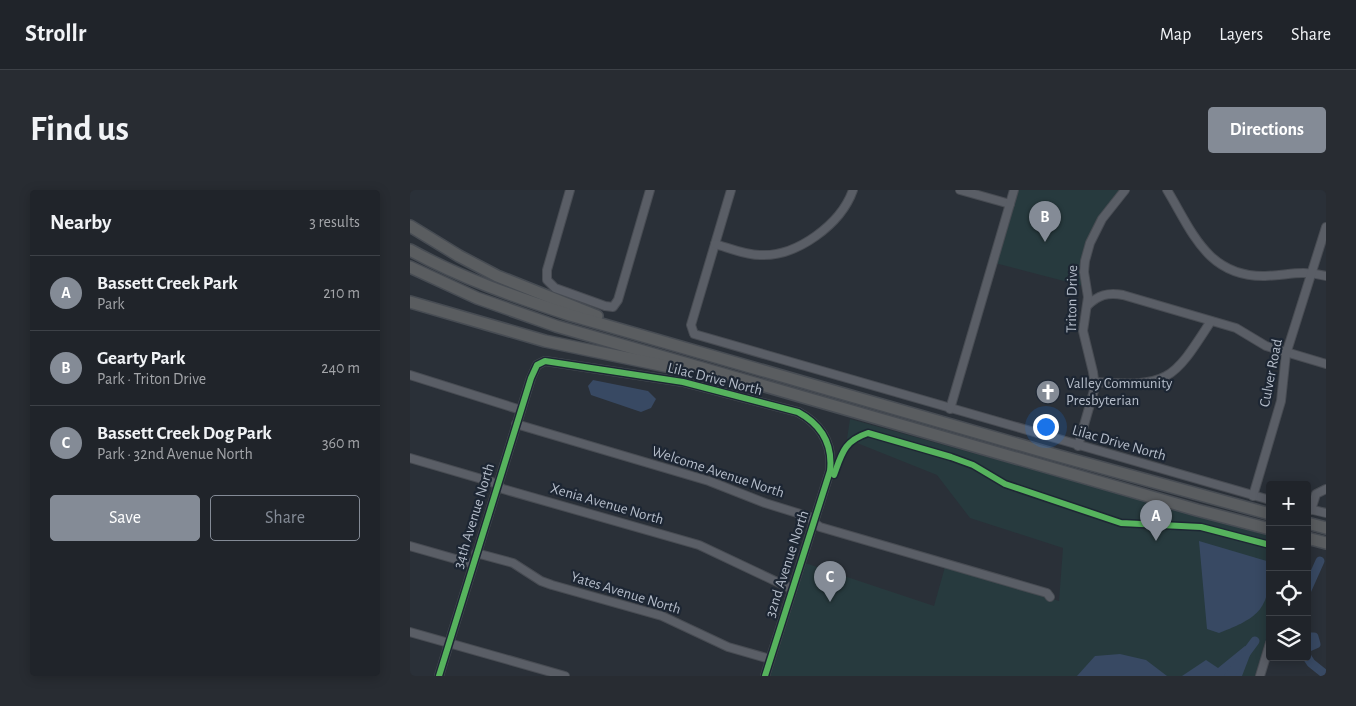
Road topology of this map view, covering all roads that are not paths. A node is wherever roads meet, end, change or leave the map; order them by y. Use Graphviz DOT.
graph roads {
  1 [pos="570,190"];
  2 [pos="650,190"];
  3 [pos="731,190"];
  4 [pos="853,190"];
  5 [pos="960,190"];
  6 [pos="1014,190"];
  7 [pos="1125,190"];
  8 [pos="1167,190"];
  9 [pos="1010,204"];
  10 [pos="410,226"];
  11 [pos="1326,227"];
  12 [pos="715,244"];
  13 [pos="410,250"];
  14 [pos="410,267"];
  15 [pos="1312,272"];
  16 [pos="1326,276"];
  17 [pos="410,302"];
  18 [pos="1087,307"];
  19 [pos="1211,320"];
  20 [pos="666,343"];
  21 [pos="1287,352"];
  22 [pos="1326,364"];
  23 [pos="537,365"];
  24 [pos="410,375"];
  25 [pos="1094,382"];
  26 [pos="762,386"];
  27 [pos="950,409"];
  28 [pos="520,410"];
  29 [pos="516,424"];
  30 [pos="1078,446"];
  31 [pos="410,458"];
  32 [pos="831,460"];
  33 [pos="497,485"];
  34 [pos="1326,489"];
  35 [pos="1253,496"];
  36 [pos="1266,499"];
  37 [pos="1311,505"];
  38 [pos="1311,509"];
  39 [pos="1266,513"];
  40 [pos="1326,513"];
  41 [pos="813,522"];
  42 [pos="1311,524"];
  43 [pos="1266,528"];
  44 [pos="1326,528"];
  45 [pos="1311,539"];
  46 [pos="1326,543"];
  47 [pos="410,546"];
  48 [pos="476,553"];
  49 [pos="473,564"];
  50 [pos="792,589"];
  51 [pos="1050,597"];
  52 [pos="410,632"];
  53 [pos="449,643"];
  54 [pos="1266,656"];
  55 [pos="770,659"];
  56 [pos="439,676"];
  57 [pos="565,676"];
  58 [pos="765,676"];
  59 [pos="1260,676"];
  1 -- 2 [label="street"];
  3 -- 12 [label="street"];
  4 -- 12 [label="street"];
  5 -- 9 [label="street"];
  6 -- 9 [label="street"];
  7 -- 18 [label="street, Triton Drive"];
  8 -- 15 [label="street"];
  9 -- 27 [label="street"];
  10 -- 20 [label="highway"];
  11 -- 15 [label="street, Culver Road"];
  12 -- 27 [label="street, Lilac Drive North"];
  13 -- 20 [label="highway"];
  14 -- 26 [label="highway"];
  15 -- 16 [label="street"];
  15 -- 21 [label="street, Culver Road"];
  17 -- 26 [label="highway"];
  18 -- 19 [label="street"];
  18 -- 25 [label="street, Triton Drive"];
  19 -- 21 [label="street"];
  19 -- 25 [label="street"];
  20 -- 39 [label="highway"];
  21 -- 22 [label="street"];
  21 -- 35 [label="street, Culver Road"];
  23 -- 28 [label="street, 34th Avenue North"];
  23 -- 32 [label="street, Lilac Drive North"];
  24 -- 28 [label="street"];
  25 -- 30 [label="street, Triton Drive"];
  26 -- 43 [label="highway"];
  27 -- 30 [label="street, Lilac Drive North"];
  28 -- 29 [label="street, 34th Avenue North"];
  29 -- 33 [label="street, 34th Avenue North"];
  29 -- 41 [label="street, Welcome Avenue North"];
  30 -- 35 [label="street, Lilac Drive North"];
  31 -- 33 [label="street, Xenia Avenue North"];
  32 -- 41 [label="street, 32nd Avenue North"];
  33 -- 48 [label="street, 34th Avenue North"];
  33 -- 50 [label="street, Xenia Avenue North"];
  34 -- 37 [label="street"];
  35 -- 36 [label="street, Lilac Drive North"];
  38 -- 40 [label="street"];
  41 -- 50 [label="street, 32nd Avenue North"];
  41 -- 51 [label="street, Welcome Avenue North"];
  42 -- 44 [label="highway"];
  45 -- 46 [label="highway"];
  47 -- 49 [label="street"];
  48 -- 49 [label="street, 34th Avenue North"];
  48 -- 55 [label="street, Yates Avenue North"];
  49 -- 53 [label="street, 34th Avenue North"];
  50 -- 55 [label="street, 32nd Avenue North"];
  52 -- 53 [label="street"];
  53 -- 56 [label="street, 34th Avenue North"];
  53 -- 57 [label="street"];
  54 -- 59 [label="street"];
  55 -- 58 [label="street, 32nd Avenue North"];
}
